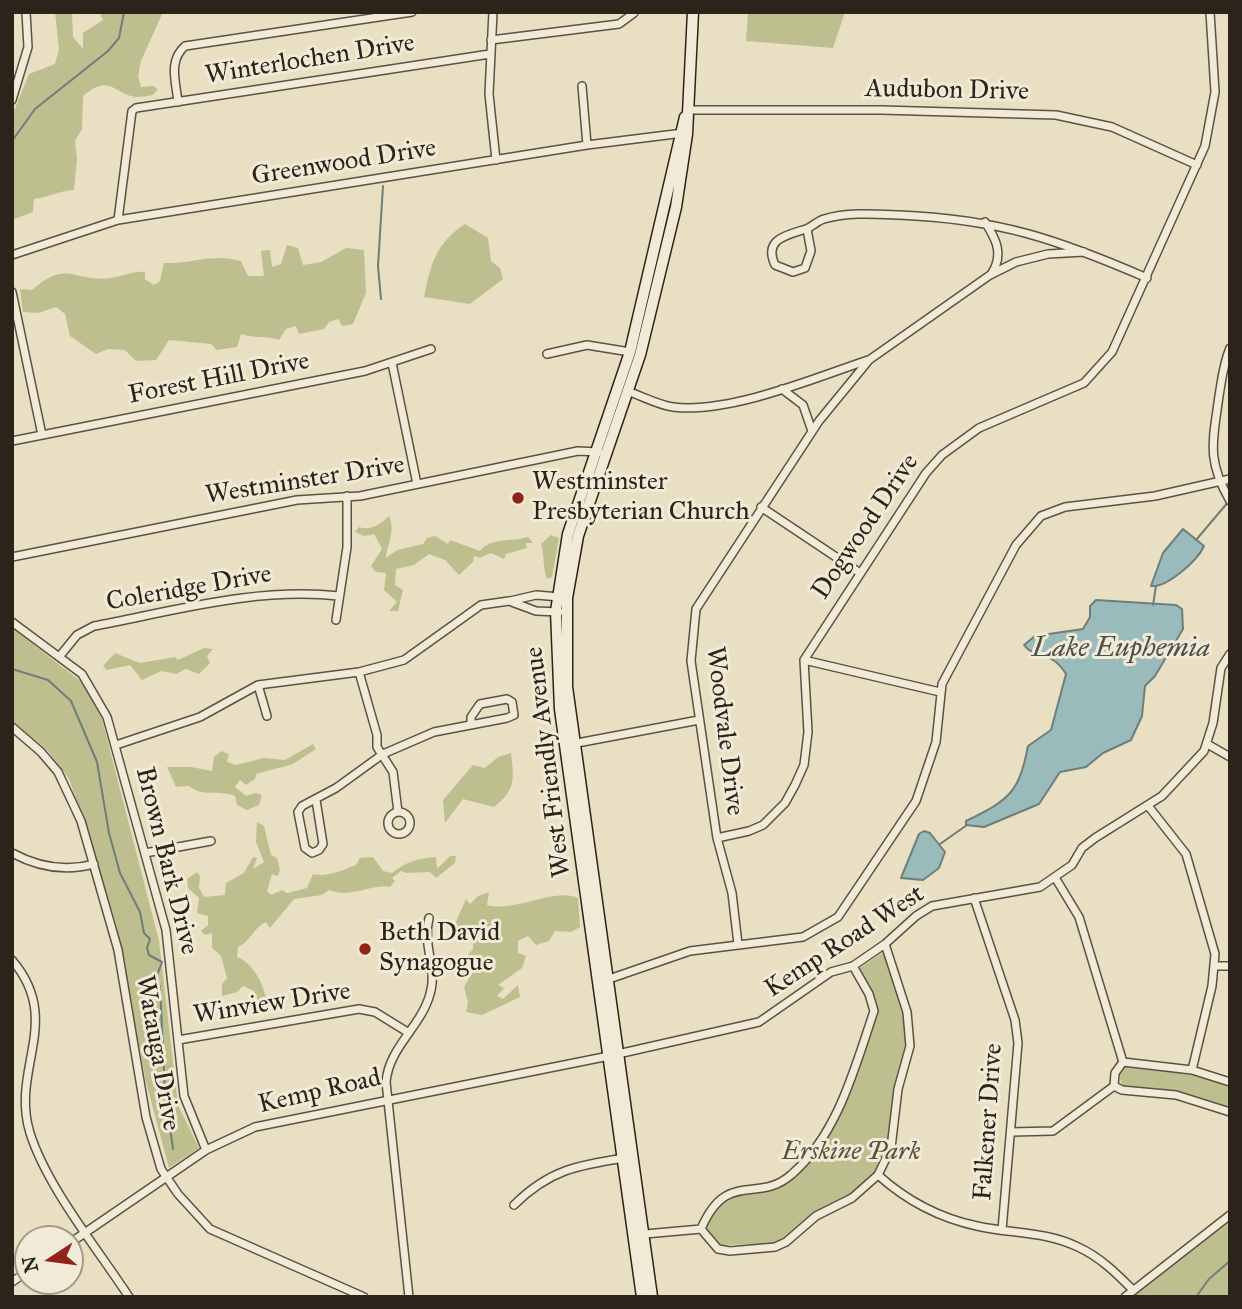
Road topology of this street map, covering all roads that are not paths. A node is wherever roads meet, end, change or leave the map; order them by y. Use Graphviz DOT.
graph roads {
  1 [pos="26,12"];
  2 [pos="412,12"];
  3 [pos="483,12"];
  4 [pos="693,12"];
  5 [pos="1210,12"];
  6 [pos="493,13"];
  7 [pos="634,13"];
  8 [pos="491,40"];
  9 [pos="490,54"];
  10 [pos="582,86"];
  11 [pos="15,88"];
  12 [pos="12,100"];
  13 [pos="178,102"];
  14 [pos="687,110"];
  15 [pos="683,133"];
  16 [pos="587,145"];
  17 [pos="496,160"];
  18 [pos="1197,165"];
  19 [pos="118,220"];
  20 [pos="985,222"];
  21 [pos="807,229"];
  22 [pos="1084,252"];
  23 [pos="12,255"];
  24 [pos="990,275"];
  25 [pos="1147,278"];
  26 [pos="12,292"];
  27 [pos="1230,348"];
  28 [pos="431,349"];
  29 [pos="630,352"];
  30 [pos="547,354"];
  31 [pos="869,360"];
  32 [pos="392,363"];
  33 [pos="782,390"];
  34 [pos="627,391"];
  35 [pos="1230,391"];
  36 [pos="1220,394"];
  37 [pos="812,431"];
  38 [pos="42,435"];
  39 [pos="12,442"];
  40 [pos="599,453"];
  41 [pos="1230,478"];
  42 [pos="1219,482"];
  43 [pos="417,484"];
  44 [pos="347,496"];
  45 [pos="1230,501"];
  46 [pos="761,507"];
  47 [pos="12,557"];
  48 [pos="860,573"];
  49 [pos="339,596"];
  50 [pos="562,598"];
  51 [pos="509,601"];
  52 [pos="561,612"];
  53 [pos="336,620"];
  54 [pos="12,622"];
  55 [pos="1230,654"];
  56 [pos="59,657"];
  57 [pos="804,660"];
  58 [pos="359,672"];
  59 [pos="257,685"];
  60 [pos="940,692"];
  61 [pos="267,716"];
  62 [pos="699,720"];
  63 [pos="471,725"];
  64 [pos="12,727"];
  65 [pos="570,744"];
  66 [pos="116,745"];
  67 [pos="1209,745"];
  68 [pos="383,754"];
  69 [pos="1230,757"];
  70 [pos="316,800"];
  71 [pos="1149,807"];
  72 [pos="398,812"];
  73 [pos="717,838"];
  74 [pos="211,841"];
  75 [pos="145,853"];
  76 [pos="14,856"];
  77 [pos="94,864"];
  78 [pos="1056,879"];
  79 [pos="974,898"];
  80 [pos="429,918"];
  81 [pos="738,944"];
  82 [pos="886,944"];
  83 [pos="12,960"];
  84 [pos="853,966"];
  85 [pos="1215,966"];
  86 [pos="1230,966"];
  87 [pos="609,979"];
  88 [pos="409,1033"];
  89 [pos="178,1040"];
  90 [pos="614,1054"];
  91 [pos="1123,1062"];
  92 [pos="1192,1069"];
  93 [pos="1230,1082"];
  94 [pos="1114,1086"];
  95 [pos="387,1098"];
  96 [pos="1230,1112"];
  97 [pos="1011,1132"];
  98 [pos="206,1150"];
  99 [pos="625,1158"];
  100 [pos="878,1175"];
  101 [pos="166,1177"];
  102 [pos="514,1205"];
  103 [pos="1230,1214"];
  104 [pos="701,1229"];
  105 [pos="1002,1230"];
  106 [pos="87,1232"];
  107 [pos="84,1234"];
  108 [pos="645,1234"];
  109 [pos="1133,1290"];
  110 [pos="129,1297"];
  111 [pos="365,1297"];
  112 [pos="409,1297"];
  113 [pos="642,1297"];
  114 [pos="653,1297"];
  115 [pos="1125,1297"];
  1 -- 11 [label="street"];
  2 -- 13 [label="street"];
  3 -- 6 [label="street"];
  4 -- 14 [label="main road, West Friendly Avenue"];
  5 -- 18 [label="street, Dogwood Drive"];
  6 -- 8 [label="street"];
  7 -- 8 [label="street"];
  8 -- 9 [label="street"];
  9 -- 13 [label="street, Winterlochen Drive"];
  9 -- 17 [label="street"];
  10 -- 16 [label="street"];
  11 -- 12 [label="street"];
  13 -- 19 [label="street, Winterlochen Drive"];
  14 -- 15 [label="main road, West Friendly Avenue"];
  14 -- 18 [label="street, Audubon Drive"];
  15 -- 16 [label="street, Greenwood Drive"];
  15 -- 29 [label="main road, West Friendly Avenue"];
  15 -- 34 [label="main road, West Friendly Avenue"];
  16 -- 17 [label="street, Greenwood Drive"];
  17 -- 19 [label="street, Greenwood Drive"];
  18 -- 25 [label="street, Dogwood Drive"];
  19 -- 23 [label="street, Greenwood Drive"];
  20 -- 21 [label="street"];
  20 -- 22 [label="street"];
  20 -- 24 [label="street"];
  21 -- 21 [label="street"];
  22 -- 24 [label="street, Woodvale Drive"];
  22 -- 25 [label="street"];
  24 -- 31 [label="street, Woodvale Drive"];
  25 -- 48 [label="street, Dogwood Drive"];
  26 -- 38 [label="street"];
  27 -- 36 [label="street"];
  28 -- 32 [label="street, Forest Hill Drive"];
  29 -- 30 [label="street"];
  29 -- 40 [label="main road, West Friendly Avenue"];
  31 -- 33 [label="street"];
  31 -- 37 [label="street, Woodvale Drive"];
  32 -- 38 [label="street, Forest Hill Drive"];
  32 -- 43 [label="street"];
  33 -- 34 [label="street"];
  33 -- 37 [label="street"];
  34 -- 40 [label="main road, West Friendly Avenue"];
  35 -- 36 [label="street"];
  36 -- 42 [label="street"];
  37 -- 46 [label="street, Woodvale Drive"];
  38 -- 39 [label="street, Forest Hill Drive"];
  40 -- 43 [label="street, Westminster Drive"];
  40 -- 50 [label="main road, West Friendly Avenue"];
  41 -- 42 [label="street"];
  42 -- 45 [label="street"];
  42 -- 60 [label="street"];
  43 -- 44 [label="street, Westminster Drive"];
  44 -- 47 [label="street, Westminster Drive"];
  44 -- 49 [label="street"];
  46 -- 48 [label="street"];
  46 -- 62 [label="street, Woodvale Drive"];
  48 -- 57 [label="street, Dogwood Drive"];
  49 -- 53 [label="street"];
  49 -- 56 [label="street, Coleridge Drive"];
  50 -- 51 [label="street"];
  50 -- 52 [label="main road, West Friendly Avenue"];
  51 -- 52 [label="street"];
  51 -- 58 [label="street"];
  52 -- 65 [label="main road, West Friendly Avenue"];
  54 -- 56 [label="street, Brown Bark Drive"];
  55 -- 67 [label="street"];
  56 -- 66 [label="street, Brown Bark Drive"];
  57 -- 60 [label="street"];
  57 -- 73 [label="street"];
  58 -- 59 [label="street"];
  58 -- 68 [label="street"];
  59 -- 61 [label="street"];
  59 -- 66 [label="street"];
  60 -- 81 [label="street"];
  62 -- 65 [label="street"];
  62 -- 73 [label="street, Woodvale Drive"];
  63 -- 63 [label="street"];
  63 -- 68 [label="street"];
  64 -- 77 [label="street, Watauga Drive"];
  65 -- 87 [label="main road, West Friendly Avenue"];
  65 -- 90 [label="main road, West Friendly Avenue"];
  66 -- 75 [label="street, Brown Bark Drive"];
  67 -- 69 [label="street"];
  67 -- 71 [label="street, Kemp Road West"];
  68 -- 70 [label="street"];
  68 -- 72 [label="street"];
  70 -- 70 [label="street"];
  71 -- 78 [label="street, Kemp Road West"];
  71 -- 85 [label="street"];
  73 -- 81 [label="street, Woodvale Drive"];
  74 -- 75 [label="street"];
  75 -- 89 [label="street, Brown Bark Drive"];
  76 -- 77 [label="street"];
  77 -- 101 [label="street, Watauga Drive"];
  78 -- 79 [label="street, Kemp Road West"];
  78 -- 91 [label="street"];
  79 -- 82 [label="street, Kemp Road West"];
  79 -- 97 [label="street, Falkener Drive"];
  80 -- 88 [label="street"];
  81 -- 87 [label="street"];
  82 -- 84 [label="street, Kemp Road West"];
  82 -- 100 [label="street"];
  83 -- 106 [label="street"];
  84 -- 90 [label="street, Kemp Road West"];
  84 -- 104 [label="street"];
  85 -- 86 [label="street"];
  85 -- 92 [label="street"];
  87 -- 90 [label="main road, West Friendly Avenue"];
  88 -- 89 [label="street, Winview Drive"];
  88 -- 95 [label="street"];
  89 -- 98 [label="street, Brown Bark Drive"];
  90 -- 95 [label="street, Kemp Road"];
  90 -- 99 [label="main road, West Friendly Avenue"];
  90 -- 108 [label="main road, West Friendly Avenue"];
  91 -- 92 [label="street"];
  91 -- 94 [label="street"];
  92 -- 93 [label="street"];
  94 -- 96 [label="street"];
  94 -- 97 [label="street"];
  95 -- 98 [label="street, Kemp Road"];
  95 -- 112 [label="street"];
  97 -- 105 [label="street, Falkener Drive"];
  98 -- 101 [label="street, Kemp Road"];
  99 -- 102 [label="street"];
  99 -- 113 [label="main road, West Friendly Avenue"];
  100 -- 104 [label="street"];
  100 -- 105 [label="street"];
  101 -- 106 [label="street, Kemp Road"];
  101 -- 111 [label="street, Watauga Drive"];
  103 -- 109 [label="street"];
  104 -- 108 [label="street"];
  105 -- 109 [label="street"];
  106 -- 107 [label="street, Kemp Road"];
  106 -- 110 [label="street"];
  108 -- 114 [label="main road, West Friendly Avenue"];
  109 -- 115 [label="street"];
}
